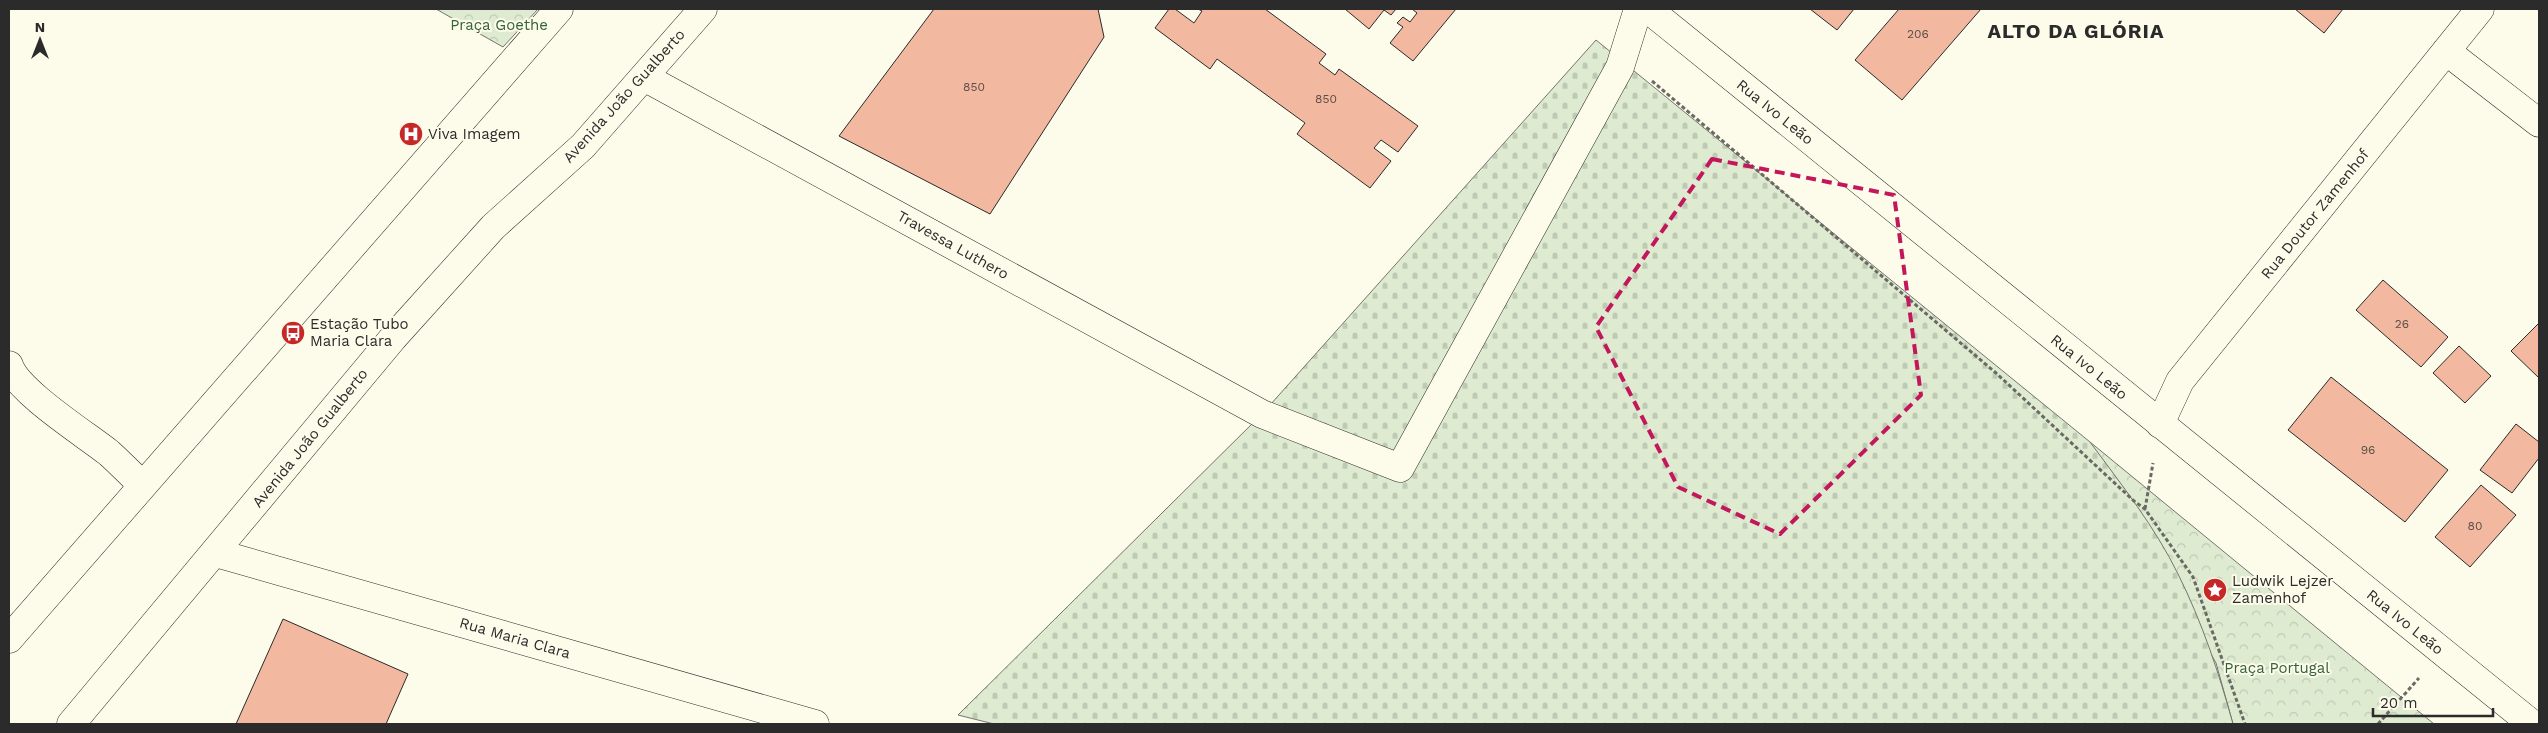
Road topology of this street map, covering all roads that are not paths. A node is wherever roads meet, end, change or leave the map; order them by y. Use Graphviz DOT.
graph roads {
  1 [pos="559,9"];
  2 [pos="703,9"];
  3 [pos="1638,9"];
  4 [pos="1648,9"];
  5 [pos="2480,9"];
  6 [pos="2446,51"];
  7 [pos="644,77"];
  8 [pos="2539,123"];
  9 [pos="9,365"];
  10 [pos="2160,424"];
  11 [pos="142,485"];
  12 [pos="216,553"];
  13 [pos="9,639"];
  14 [pos="71,724"];
  15 [pos="815,724"];
  16 [pos="2532,724"];
  1 -- 11 [label="street"];
  2 -- 7 [label="street, Avenida João Gualberto"];
  3 -- 7 [label="street, Travessa Luthero"];
  4 -- 10 [label="street, Rua Ivo Leão"];
  5 -- 6 [label="street, Rua Doutor Zamenhof"];
  6 -- 8 [label="street"];
  6 -- 10 [label="street, Rua Doutor Zamenhof"];
  7 -- 12 [label="street, Avenida João Gualberto"];
  9 -- 11 [label="street"];
  10 -- 16 [label="street, Rua Ivo Leão"];
  11 -- 13 [label="street"];
  12 -- 14 [label="street, Avenida João Gualberto"];
  12 -- 15 [label="street, Rua Maria Clara"];
}
